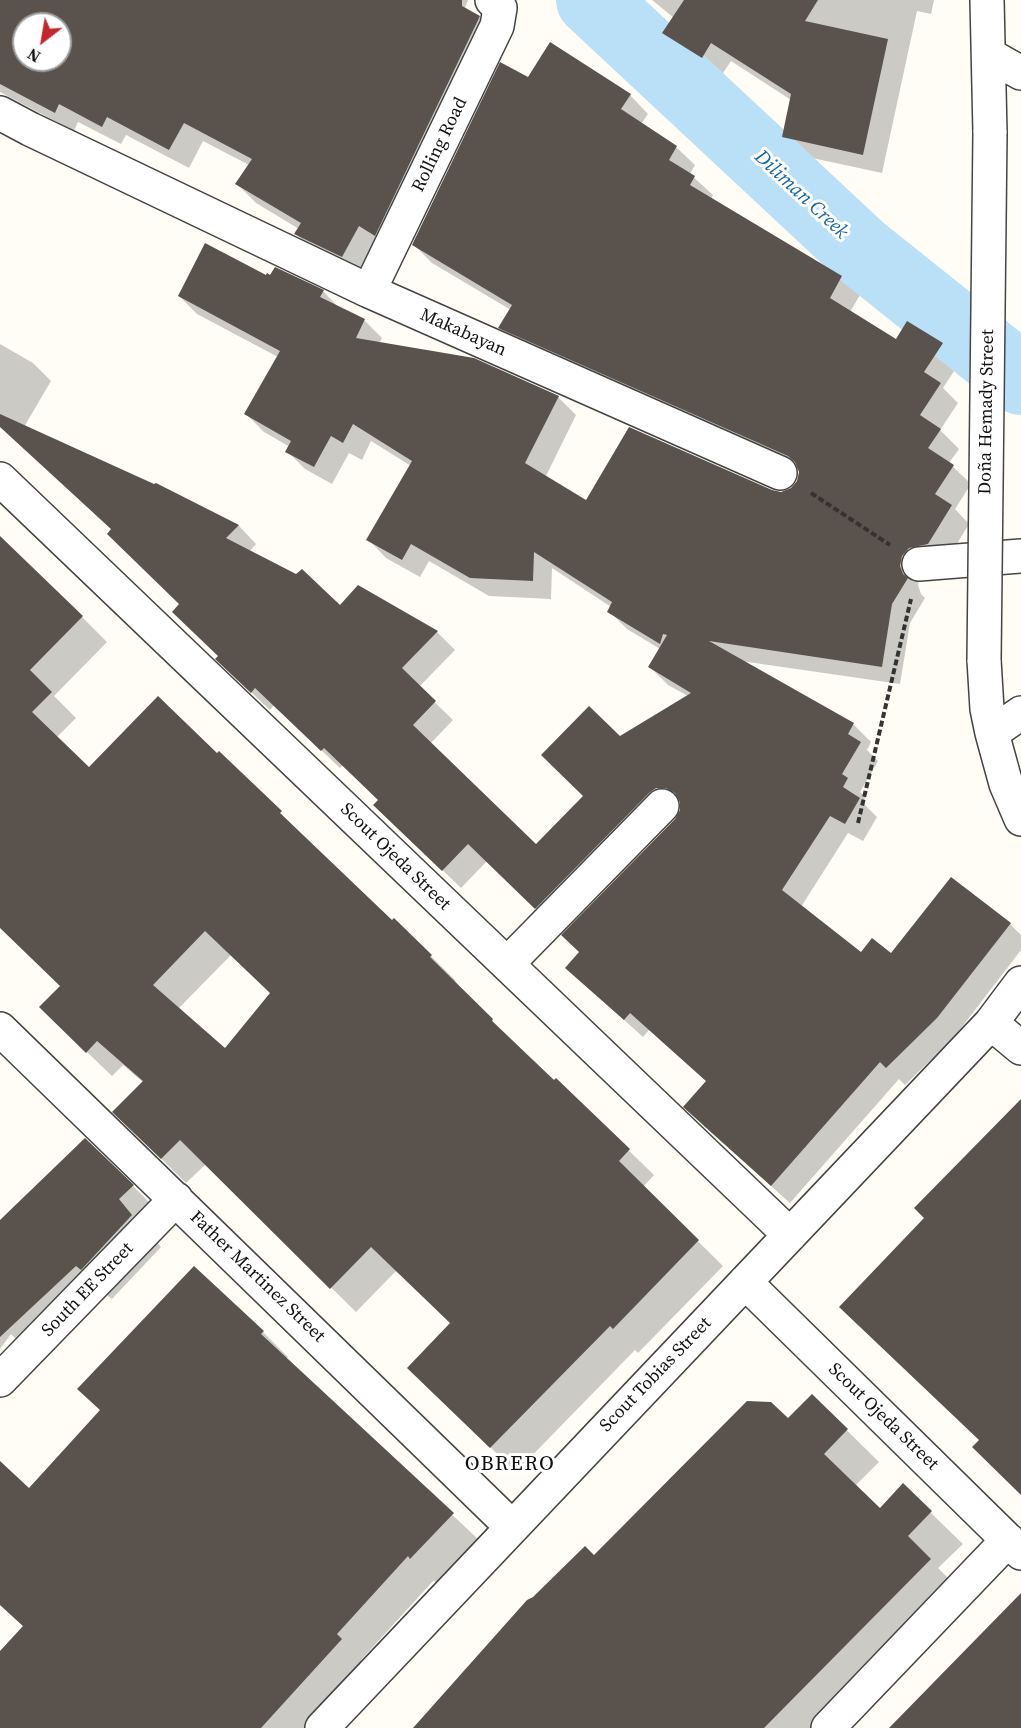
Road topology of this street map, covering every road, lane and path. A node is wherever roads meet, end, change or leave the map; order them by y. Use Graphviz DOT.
graph roads {
  1 [pos="492,0"];
  2 [pos="987,0"];
  3 [pos="989,55"];
  4 [pos="1021,73"];
  5 [pos="0,112"];
  6 [pos="369,291"];
  7 [pos="780,473"];
  8 [pos="0,479"];
  9 [pos="1021,556"];
  10 [pos="919,564"];
  11 [pos="1021,713"];
  12 [pos="992,733"];
  13 [pos="662,806"];
  14 [pos="1021,819"];
  15 [pos="858,823"];
  16 [pos="507,964"];
  17 [pos="1021,983"];
  18 [pos="991,1023"];
  19 [pos="0,1029"];
  20 [pos="1021,1048"];
  21 [pos="176,1199"];
  22 [pos="790,1235"];
  23 [pos="745,1282"];
  24 [pos="0,1380"];
  25 [pos="512,1527"];
  26 [pos="1014,1546"];
  27 [pos="322,1728"];
  28 [pos="828,1728"];
  1 -- 6 [label="street, Rolling Road"];
  2 -- 3 [label="street, Doña Hemady Street"];
  3 -- 4 [label="street"];
  3 -- 12 [label="street, Doña Hemady Street, bridge"];
  5 -- 6 [label="street, Makabayan"];
  6 -- 7 [label="street, Makabayan"];
  7 -- 10 [label="path"];
  8 -- 16 [label="street, Scout Ojeda Street"];
  9 -- 10 [label="street"];
  10 -- 15 [label="path"];
  11 -- 12 [label="street"];
  12 -- 14 [label="street, Doña Hemady Street"];
  13 -- 16 [label="street"];
  16 -- 22 [label="street, Scout Ojeda Street"];
  17 -- 18 [label="street"];
  18 -- 20 [label="street"];
  18 -- 22 [label="street, Scout Tobias Street"];
  19 -- 21 [label="street, Father Martinez Street"];
  21 -- 24 [label="street, South EE Street"];
  21 -- 25 [label="street, Father Martinez Street"];
  22 -- 23 [label="street, Scout Tobias Street"];
  23 -- 25 [label="street, Scout Tobias Street"];
  23 -- 26 [label="street, Scout Ojeda Street"];
  25 -- 27 [label="street, Scout Tobias Street"];
  26 -- 28 [label="street"];
}
